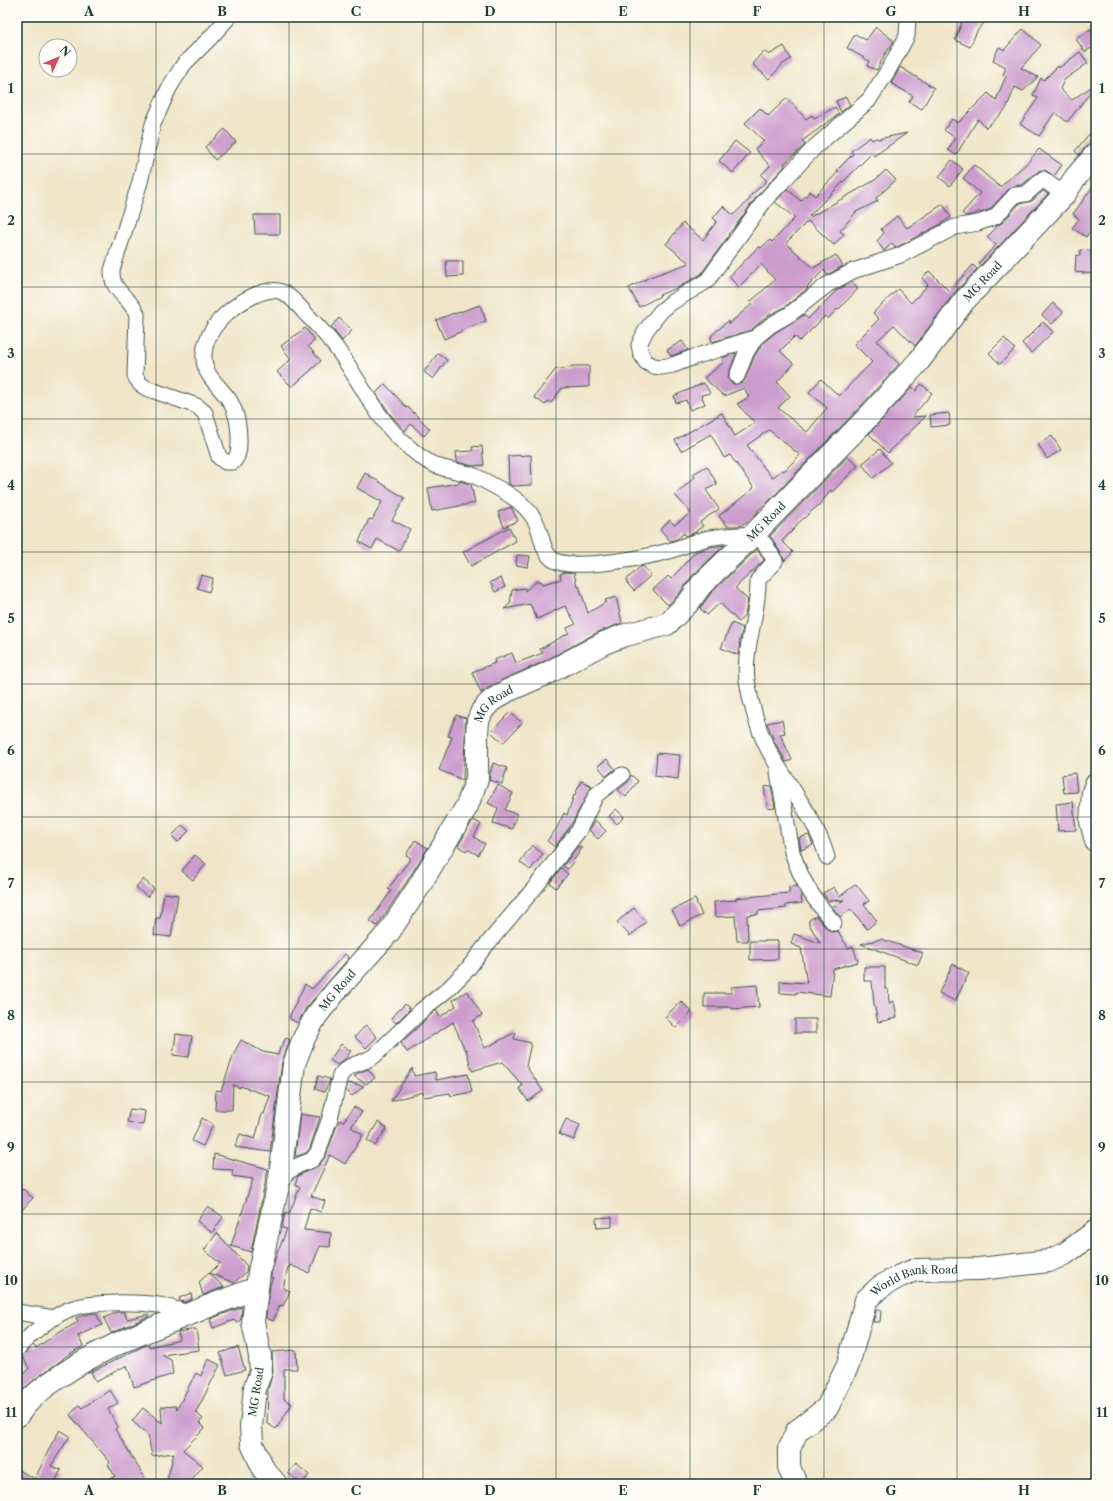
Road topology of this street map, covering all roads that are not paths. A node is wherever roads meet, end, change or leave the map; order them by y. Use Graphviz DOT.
graph roads {
  1 [pos="229,17"];
  2 [pos="908,17"];
  3 [pos="1096,154"];
  4 [pos="1064,195"];
  5 [pos="755,338"];
  6 [pos="737,376"];
  7 [pos="754,534"];
  8 [pos="777,765"];
  9 [pos="622,775"];
  10 [pos="1096,784"];
  11 [pos="1096,841"];
  12 [pos="827,857"];
  13 [pos="834,923"];
  14 [pos="280,1177"];
  15 [pos="1096,1231"];
  16 [pos="257,1288"];
  17 [pos="17,1312"];
  18 [pos="191,1314"];
  19 [pos="54,1318"];
  20 [pos="17,1349"];
  21 [pos="17,1416"];
  22 [pos="276,1484"];
  23 [pos="796,1484"];
  1 -- 7 [label="street"];
  2 -- 5 [label="street"];
  3 -- 4 [label="main road, MG Road"];
  4 -- 5 [label="street"];
  4 -- 7 [label="main road, MG Road"];
  5 -- 6 [label="street"];
  7 -- 8 [label="street"];
  7 -- 14 [label="main road, MG Road"];
  8 -- 12 [label="street"];
  8 -- 13 [label="street"];
  9 -- 14 [label="street"];
  10 -- 11 [label="main road"];
  14 -- 16 [label="main road, MG Road"];
  15 -- 23 [label="main road, World Bank Road"];
  16 -- 18 [label="main road"];
  16 -- 22 [label="main road, MG Road"];
  17 -- 19 [label="street"];
  18 -- 19 [label="street"];
  18 -- 21 [label="main road"];
  19 -- 20 [label="street"];
}
